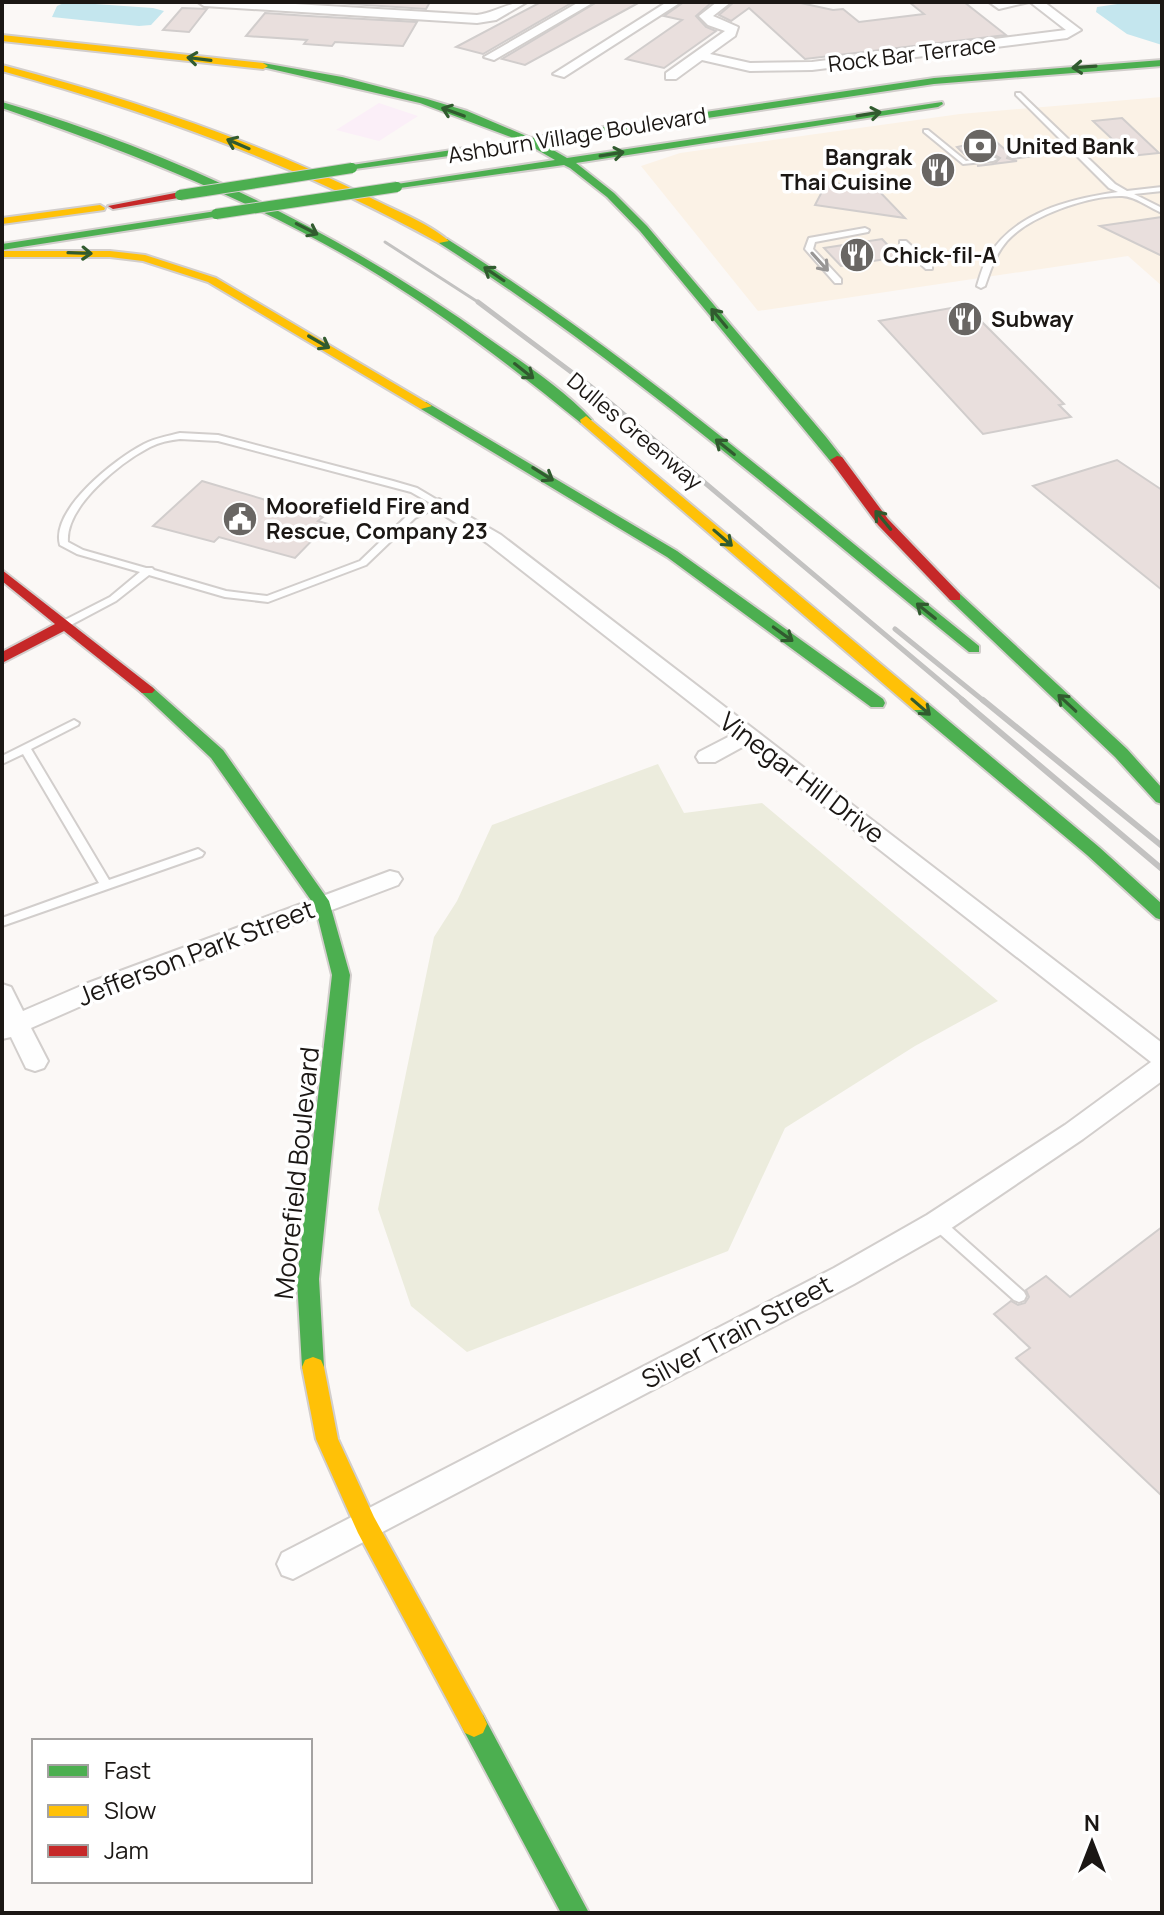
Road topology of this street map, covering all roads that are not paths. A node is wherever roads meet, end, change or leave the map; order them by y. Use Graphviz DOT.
graph roads {
  1 [pos="204,2"];
  2 [pos="458,2"];
  3 [pos="521,2"];
  4 [pos="588,2"];
  5 [pos="725,2"];
  6 [pos="995,2"];
  7 [pos="1023,2"];
  8 [pos="1036,2"];
  9 [pos="242,3"];
  10 [pos="294,5"];
  11 [pos="650,5"];
  12 [pos="669,5"];
  13 [pos="352,7"];
  14 [pos="448,18"];
  15 [pos="2,38"];
  16 [pos="699,55"];
  17 [pos="490,57"];
  18 [pos="1162,63"];
  19 [pos="2,68"];
  20 [pos="559,74"];
  21 [pos="671,76"];
  22 [pos="1044,92"];
  23 [pos="1012,95"];
  24 [pos="955,101"];
  25 [pos="2,105"];
  26 [pos="2,120"];
  27 [pos="926,131"];
  28 [pos="525,142"];
  29 [pos="1032,154"];
  30 [pos="1012,156"];
  31 [pos="993,159"];
  32 [pos="566,162"];
  33 [pos="201,177"];
  34 [pos="389,184"];
  35 [pos="1162,189"];
  36 [pos="1123,193"];
  37 [pos="1162,211"];
  38 [pos="2,222"];
  39 [pos="865,230"];
  40 [pos="903,243"];
  41 [pos="2,247"];
  42 [pos="2,254"];
  43 [pos="929,267"];
  44 [pos="838,281"];
  45 [pos="981,286"];
  46 [pos="439,504"];
  47 [pos="149,570"];
  48 [pos="2,574"];
  49 [pos="65,624"];
  50 [pos="2,658"];
  51 [pos="986,659"];
  52 [pos="1048,709"];
  53 [pos="897,719"];
  54 [pos="74,723"];
  55 [pos="746,736"];
  56 [pos="25,748"];
  57 [pos="707,757"];
  58 [pos="2,760"];
  59 [pos="1162,799"];
  60 [pos="1010,806"];
  61 [pos="198,853"];
  62 [pos="390,879"];
  63 [pos="106,885"];
  64 [pos="323,905"];
  65 [pos="1162,914"];
  66 [pos="2,922"];
  67 [pos="1162,923"];
  68 [pos="2,993"];
  69 [pos="10,1027"];
  70 [pos="1162,1057"];
  71 [pos="35,1061"];
  72 [pos="1162,1067"];
  73 [pos="937,1223"];
  74 [pos="1019,1296"];
  75 [pos="366,1525"];
  76 [pos="293,1564"];
  77 [pos="576,1913"];
  1 -- 9 [label="street"];
  2 -- 14 [label="street"];
  3 -- 14 [label="street"];
  4 -- 17 [label="street"];
  5 -- 16 [label="street"];
  6 -- 7 [label="street"];
  8 -- 16 [label="street, Rock Bar Terrace"];
  9 -- 10 [label="street"];
  10 -- 13 [label="street"];
  11 -- 12 [label="street"];
  12 -- 20 [label="street"];
  13 -- 14 [label="street"];
  28 -- 15 [label="main road, one-way"];
  16 -- 21 [label="street"];
  18 -- 28 [label="main road, Ashburn Village Boulevard, one-way"];
  51 -- 19 [label="main road, Dulles Greenway, one-way"];
  22 -- 23 [label="main road"];
  23 -- 36 [label="lane"];
  32 -- 24 [label="main road, Ashburn Village Boulevard, one-way"];
  25 -- 33 [label="main road, Dulles Greenway"];
  26 -- 33 [label="main road"];
  27 -- 31 [label="lane"];
  28 -- 32 [label="main road"];
  28 -- 34 [label="main road"];
  28 -- 38 [label="main road, Ashburn Village Boulevard, bridge"];
  29 -- 30 [label="lane"];
  32 -- 34 [label="main road, Ashburn Village Boulevard"];
  59 -- 32 [label="main road, one-way"];
  33 -- 65 [label="main road, Dulles Greenway, one-way"];
  34 -- 41 [label="main road, Ashburn Village Boulevard, bridge"];
  35 -- 36 [label="lane"];
  36 -- 37 [label="lane"];
  36 -- 45 [label="lane"];
  39 -- 44 [label="lane, one-way"];
  40 -- 43 [label="lane"];
  42 -- 53 [label="main road, one-way"];
  46 -- 47 [label="lane"];
  46 -- 47 [label="lane"];
  46 -- 55 [label="street, Vinegar Hill Drive"];
  47 -- 49 [label="lane"];
  48 -- 49 [label="main road, Moorefield Boulevard"];
  49 -- 50 [label="main road"];
  49 -- 64 [label="main road, Moorefield Boulevard"];
  52 -- 59 [label="main road"];
  54 -- 56 [label="lane"];
  55 -- 57 [label="street"];
  55 -- 70 [label="street, Vinegar Hill Drive"];
  56 -- 58 [label="lane"];
  56 -- 63 [label="lane"];
  60 -- 67 [label="main road"];
  61 -- 63 [label="lane"];
  62 -- 64 [label="street, Jefferson Park Street"];
  63 -- 66 [label="lane"];
  64 -- 69 [label="street, Jefferson Park Street"];
  64 -- 75 [label="main road, Moorefield Boulevard"];
  68 -- 69 [label="street"];
  69 -- 71 [label="street"];
  72 -- 73 [label="street, Silver Train Street"];
  73 -- 74 [label="lane"];
  73 -- 75 [label="street, Silver Train Street"];
  75 -- 76 [label="street, Silver Train Street"];
  75 -- 77 [label="main road, Moorefield Boulevard"];
}
